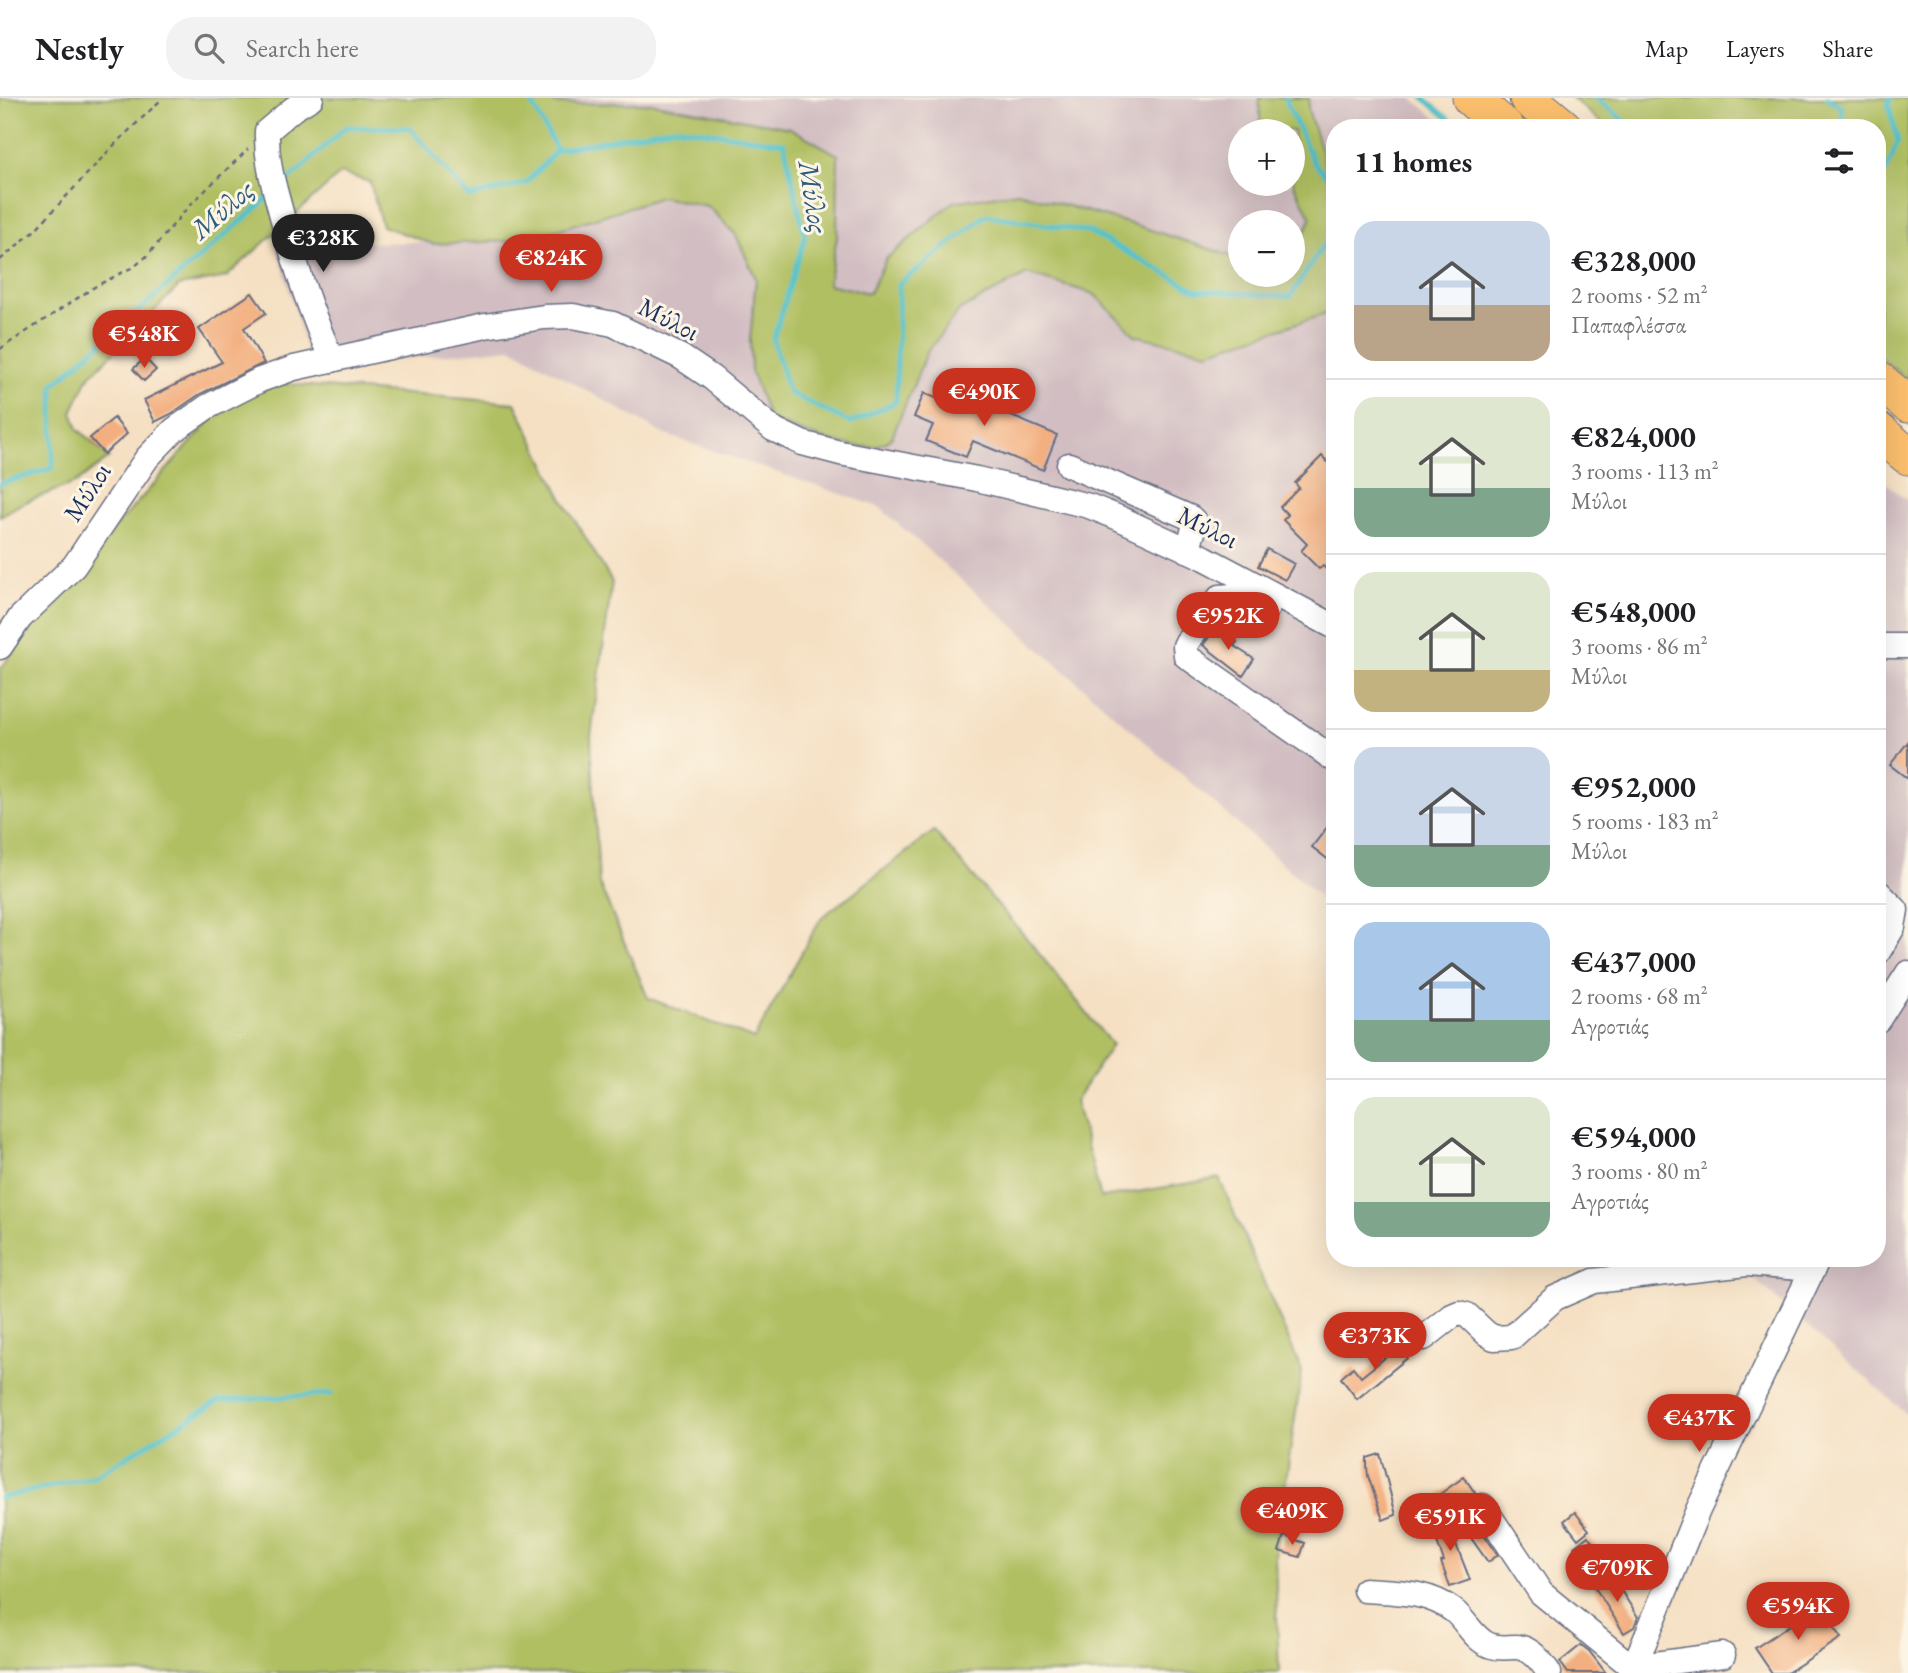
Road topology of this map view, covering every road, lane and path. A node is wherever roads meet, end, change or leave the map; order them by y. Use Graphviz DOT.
graph roads {
  1 [pos="163,98"];
  2 [pos="312,98"];
  3 [pos="1471,98"];
  4 [pos="1528,98"];
  5 [pos="1496,119"];
  6 [pos="1553,119"];
  7 [pos="267,131"];
  8 [pos="0,260"];
  9 [pos="0,349"];
  10 [pos="332,360"];
  11 [pos="1886,386"];
  12 [pos="1908,404"];
  13 [pos="1886,438"];
  14 [pos="1908,456"];
  15 [pos="1069,465"];
  16 [pos="1187,550"];
  17 [pos="1326,622"];
  18 [pos="1326,638"];
  19 [pos="1886,646"];
  20 [pos="1908,646"];
  21 [pos="0,647"];
  22 [pos="1326,754"];
  23 [pos="1886,897"];
  24 [pos="1886,939"];
  25 [pos="1908,973"];
  26 [pos="1886,1007"];
  27 [pos="1720,1267"];
  28 [pos="1815,1267"];
  29 [pos="1424,1338"];
  30 [pos="1483,1506"];
  31 [pos="1365,1590"];
  32 [pos="1723,1655"];
  33 [pos="1631,1670"];
  34 [pos="1549,1673"];
  1 -- 8 [label="path"];
  2 -- 7 [label="street"];
  3 -- 5 [label="highway"];
  4 -- 6 [label="highway"];
  7 -- 9 [label="path"];
  7 -- 10 [label="street"];
  10 -- 16 [label="street, Μύλοι"];
  10 -- 21 [label="street, Μύλοι"];
  11 -- 12 [label="highway"];
  13 -- 14 [label="highway"];
  15 -- 16 [label="street"];
  16 -- 17 [label="street, Μύλοι"];
  18 -- 22 [label="street"];
  19 -- 20 [label="street"];
  23 -- 24 [label="street"];
  25 -- 26 [label="street"];
  27 -- 29 [label="street"];
  28 -- 33 [label="street"];
  30 -- 33 [label="street"];
  31 -- 34 [label="street"];
  32 -- 33 [label="street"];
}
